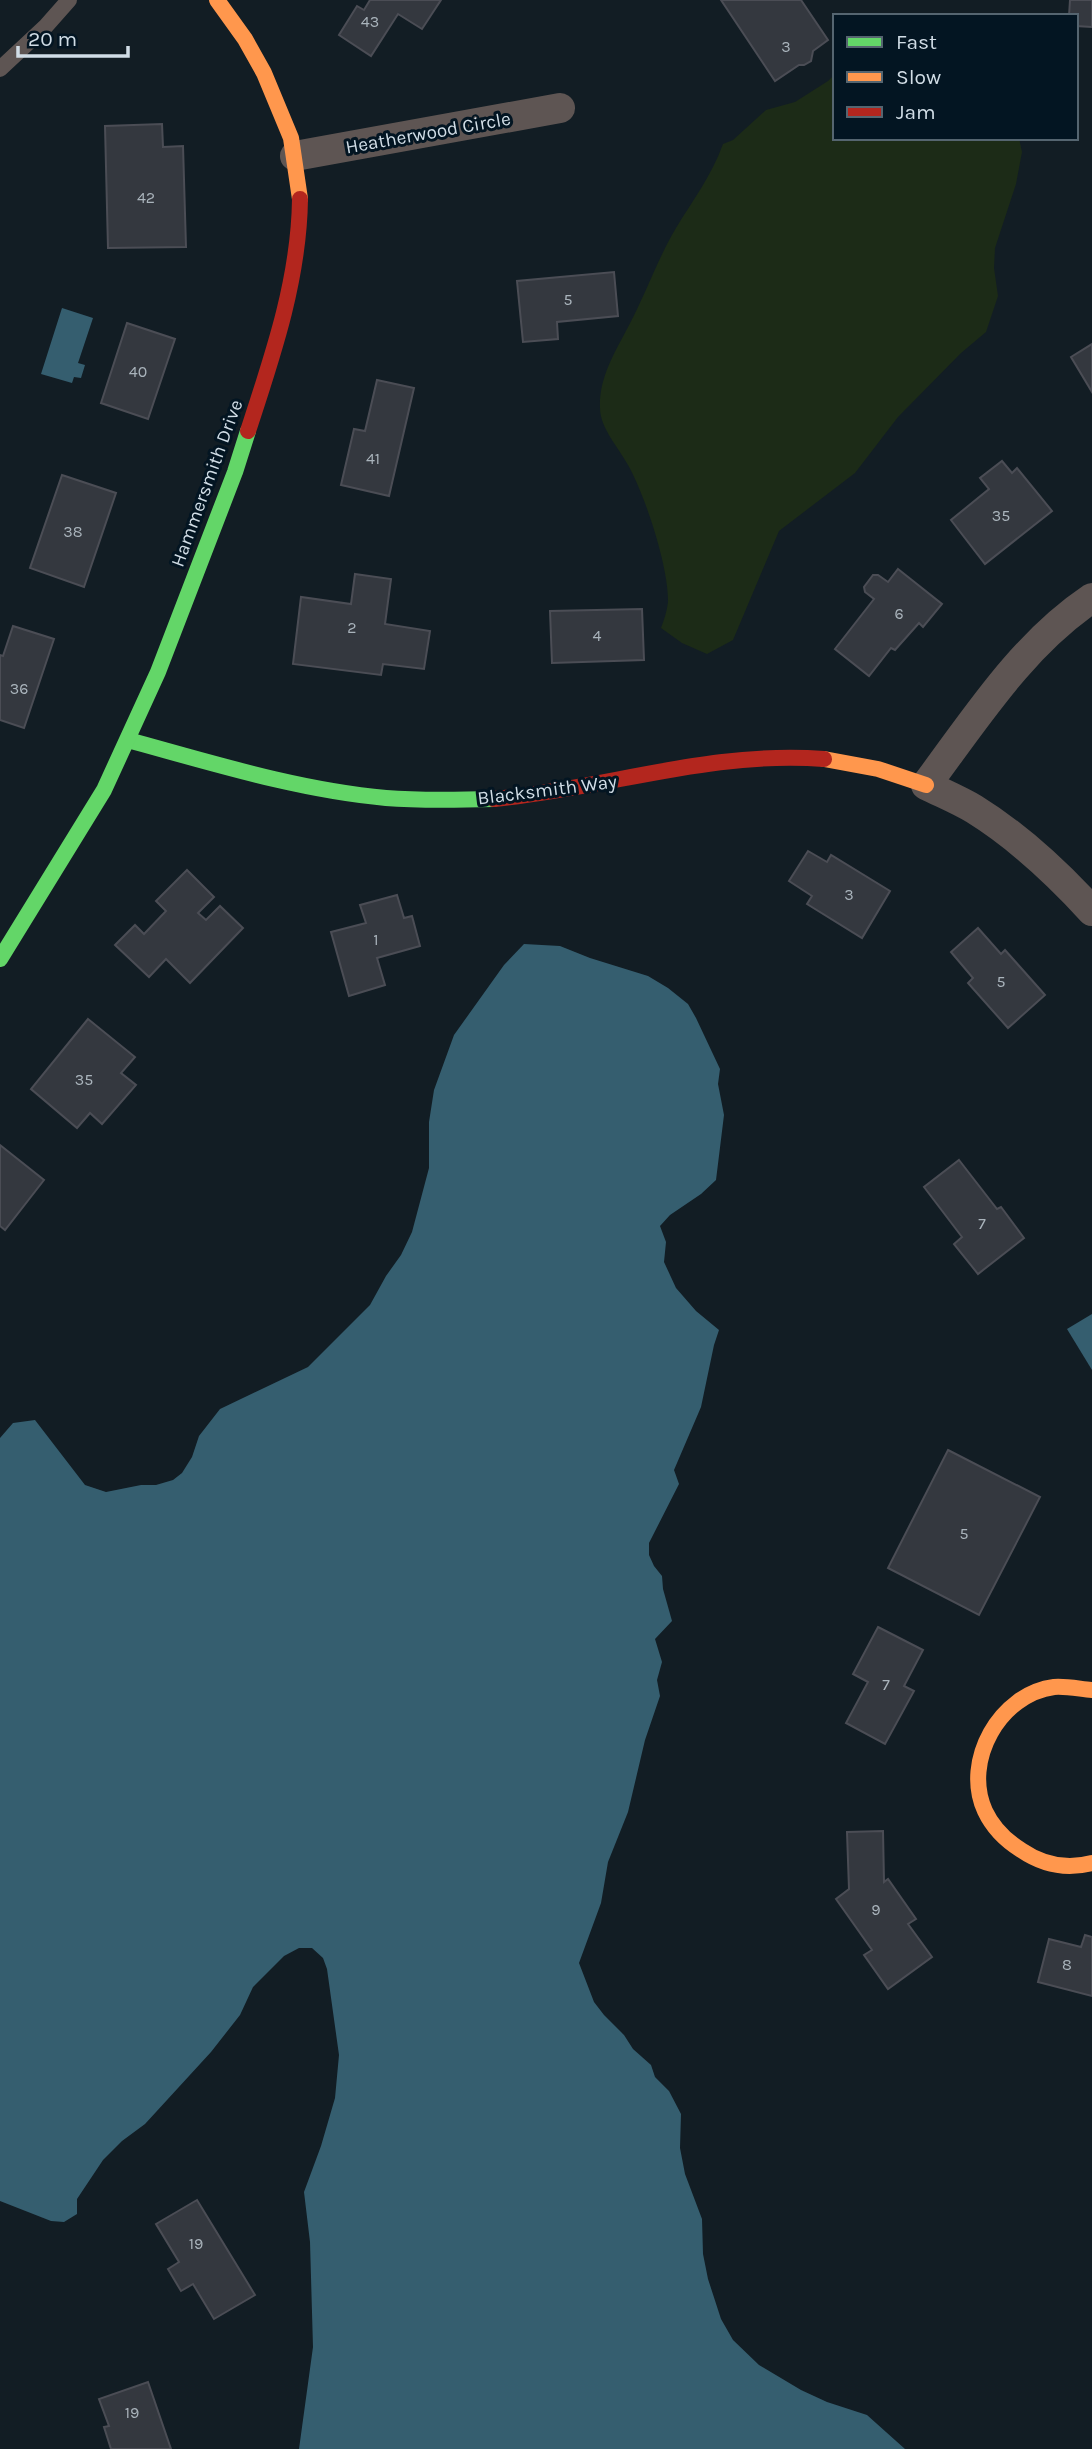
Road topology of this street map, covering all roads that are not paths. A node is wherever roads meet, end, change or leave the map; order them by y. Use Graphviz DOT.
graph roads {
  1 [pos="69,0"];
  2 [pos="217,0"];
  3 [pos="0,69"];
  4 [pos="560,108"];
  5 [pos="295,156"];
  6 [pos="1092,598"];
  7 [pos="128,740"];
  8 [pos="926,785"];
  9 [pos="1092,911"];
  10 [pos="0,959"];
  11 [pos="1092,1690"];
  12 [pos="1092,1863"];
  1 -- 3 [label="lane"];
  2 -- 5 [label="street, Hammersmith Drive"];
  4 -- 5 [label="street, Heatherwood Circle"];
  5 -- 7 [label="street, Hammersmith Drive"];
  6 -- 8 [label="street"];
  7 -- 8 [label="street, Blacksmith Way"];
  7 -- 10 [label="street, Hammersmith Drive"];
  8 -- 9 [label="street, Blacksmith Way"];
  11 -- 12 [label="street"];
}
